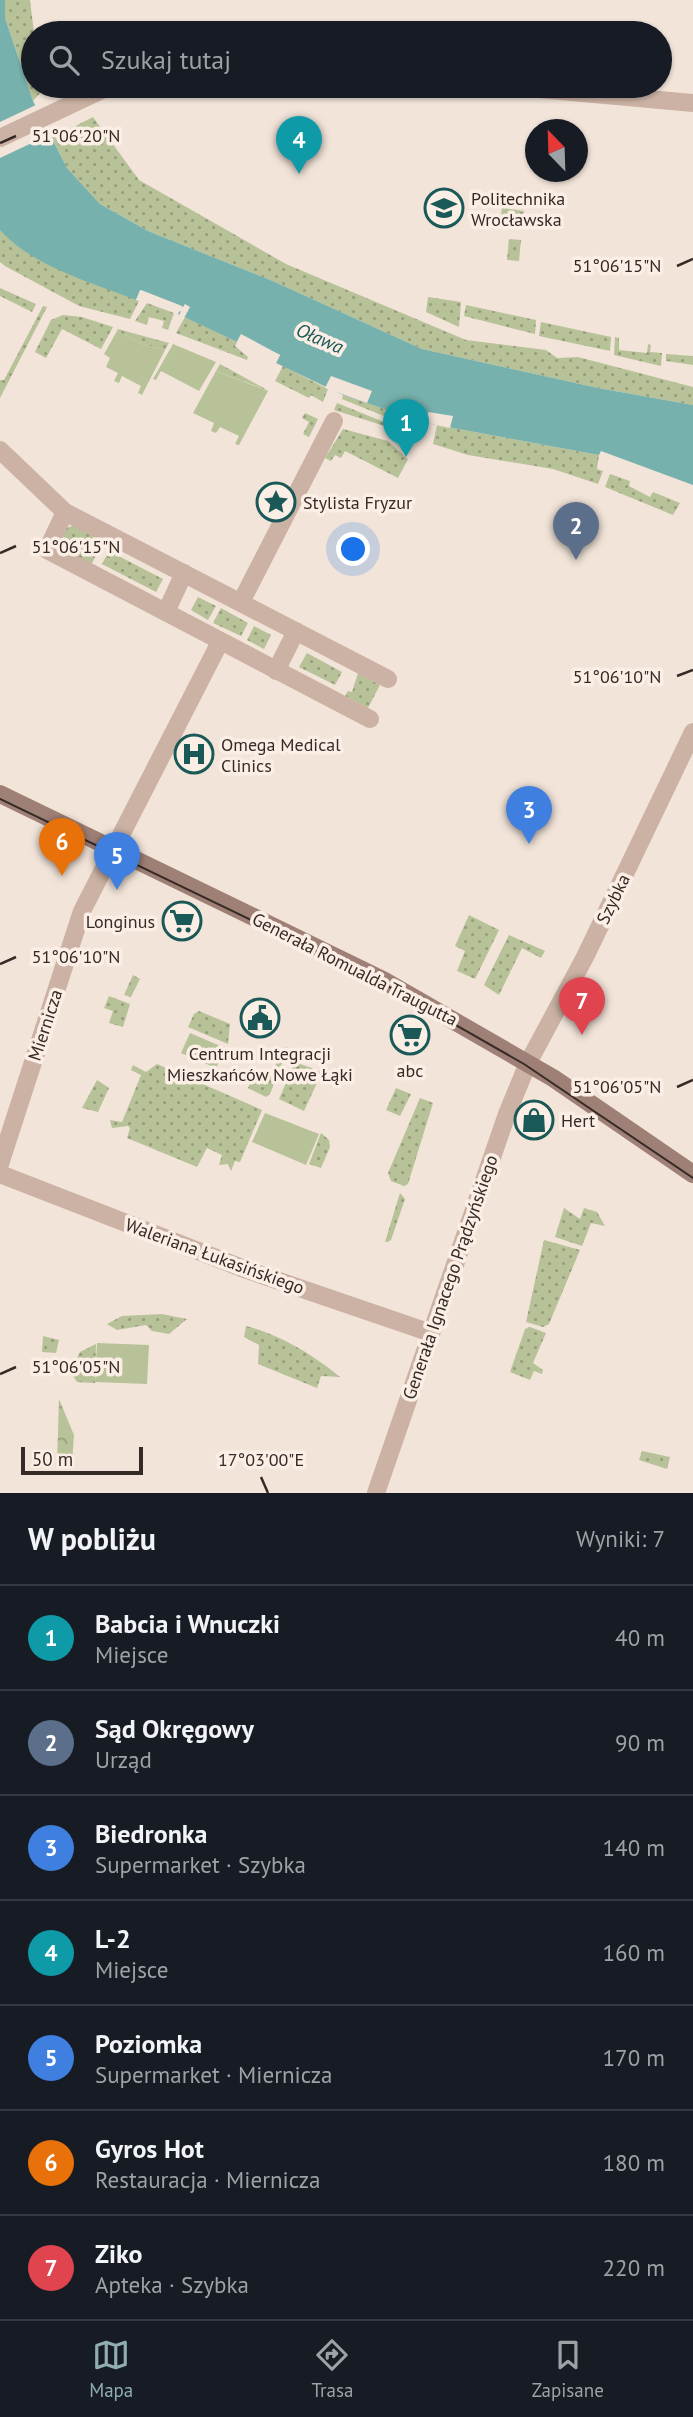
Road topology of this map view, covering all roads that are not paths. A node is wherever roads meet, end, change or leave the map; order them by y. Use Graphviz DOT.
graph roads {
  1 [pos="85,98"];
  2 [pos="638,98"];
  3 [pos="693,103"];
  4 [pos="0,138"];
  5 [pos="334,421"];
  6 [pos="0,450"];
  7 [pos="65,512"];
  8 [pos="184,573"];
  9 [pos="241,602"];
  10 [pos="166,612"];
  11 [pos="296,631"];
  12 [pos="220,642"];
  13 [pos="276,671"];
  14 [pos="388,679"];
  15 [pos="370,719"];
  16 [pos="693,732"];
  17 [pos="0,794"];
  18 [pos="112,849"];
  19 [pos="528,1063"];
  20 [pos="0,1164"];
  21 [pos="0,1174"];
  22 [pos="693,1174"];
  23 [pos="431,1333"];
  24 [pos="376,1493"];
  1 -- 4 [label="street"];
  2 -- 3 [label="street"];
  5 -- 9 [label="street"];
  6 -- 7 [label="street"];
  7 -- 8 [label="street"];
  7 -- 10 [label="street"];
  8 -- 9 [label="street"];
  8 -- 10 [label="street"];
  9 -- 11 [label="street"];
  10 -- 12 [label="street"];
  11 -- 13 [label="street"];
  11 -- 14 [label="street"];
  12 -- 13 [label="street"];
  12 -- 18 [label="street, Miernicza"];
  13 -- 15 [label="street"];
  16 -- 19 [label="street, Szybka"];
  17 -- 18 [label="main road, Generała Romualda Traugutta"];
  18 -- 19 [label="main road, Generała Romualda Traugutta"];
  18 -- 20 [label="street, Miernicza"];
  19 -- 22 [label="main road, Generała Romualda Traugutta"];
  19 -- 23 [label="street, Generała Ignacego Prądzyńskiego"];
  21 -- 23 [label="street, Waleriana Łukasińskiego"];
  23 -- 24 [label="street, Generała Ignacego Prądzyńskiego"];
}
